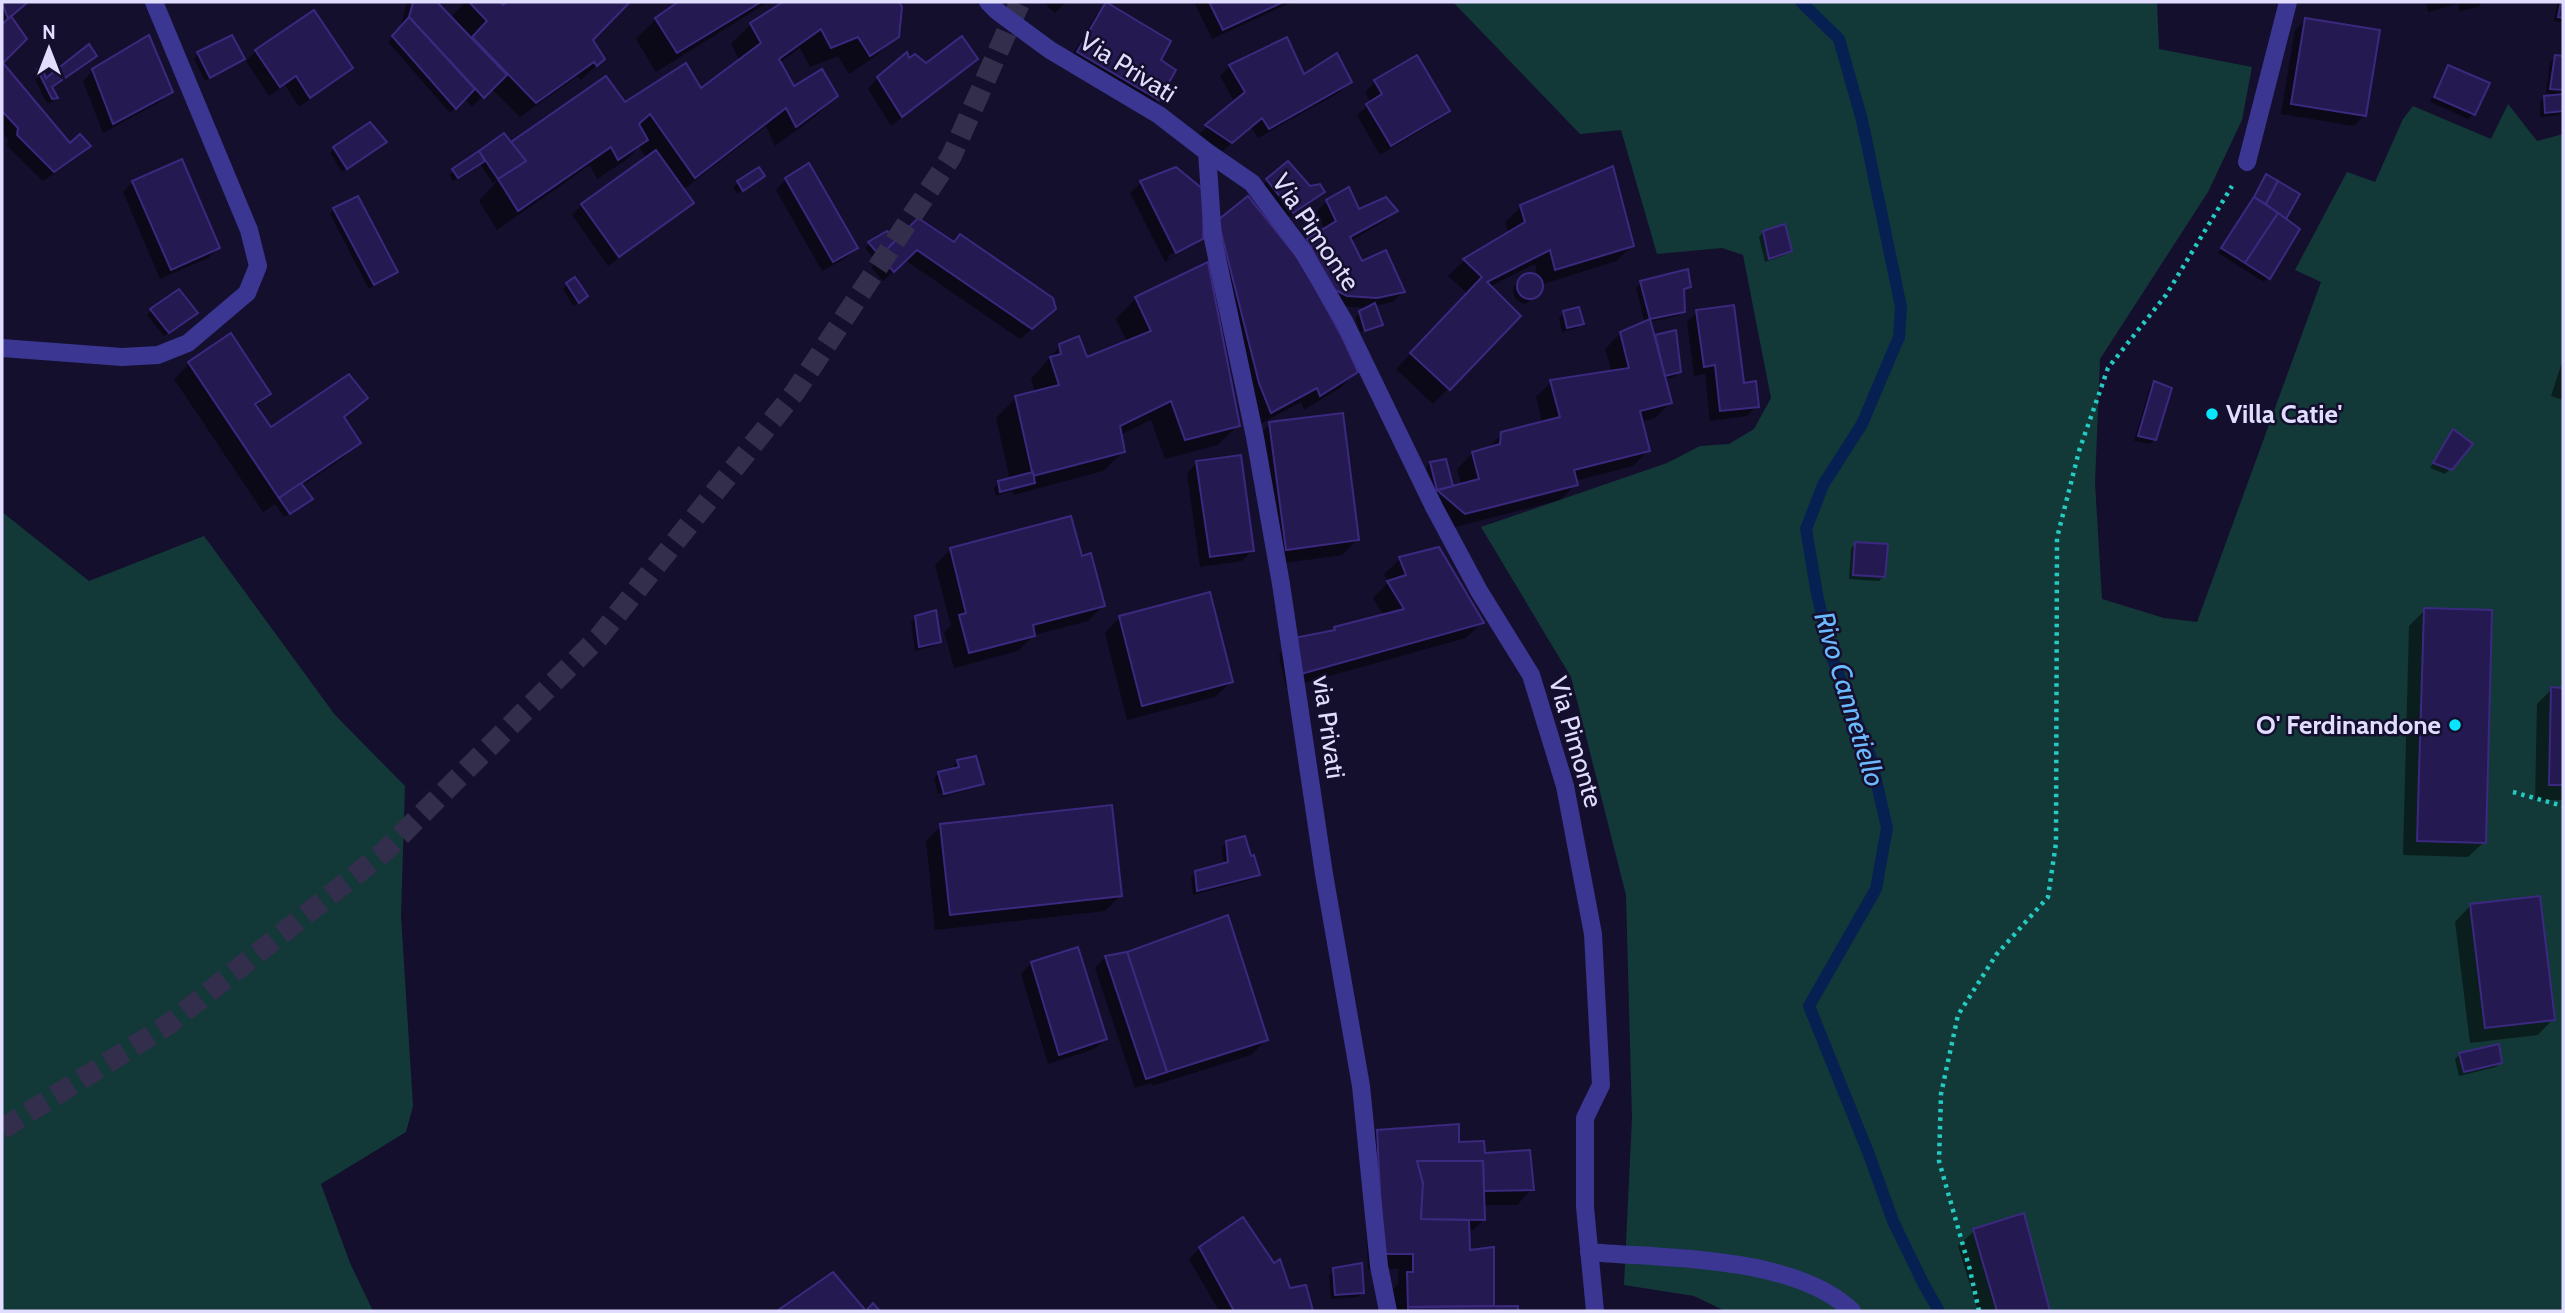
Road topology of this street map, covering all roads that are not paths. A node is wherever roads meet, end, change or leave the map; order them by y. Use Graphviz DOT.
graph roads {
  1 [pos="154,2"];
  2 [pos="988,2"];
  3 [pos="2288,2"];
  4 [pos="1207,152"];
  5 [pos="2247,162"];
  6 [pos="2,348"];
  7 [pos="1589,1252"];
  8 [pos="1388,1311"];
  9 [pos="1595,1311"];
  10 [pos="1852,1311"];
  1 -- 6 [label="street"];
  2 -- 4 [label="street, Via Privati"];
  3 -- 5 [label="street"];
  4 -- 7 [label="street, Via Pimonte"];
  4 -- 8 [label="street, via Privati"];
  7 -- 9 [label="street, Via Pimonte"];
  7 -- 10 [label="street"];
}
